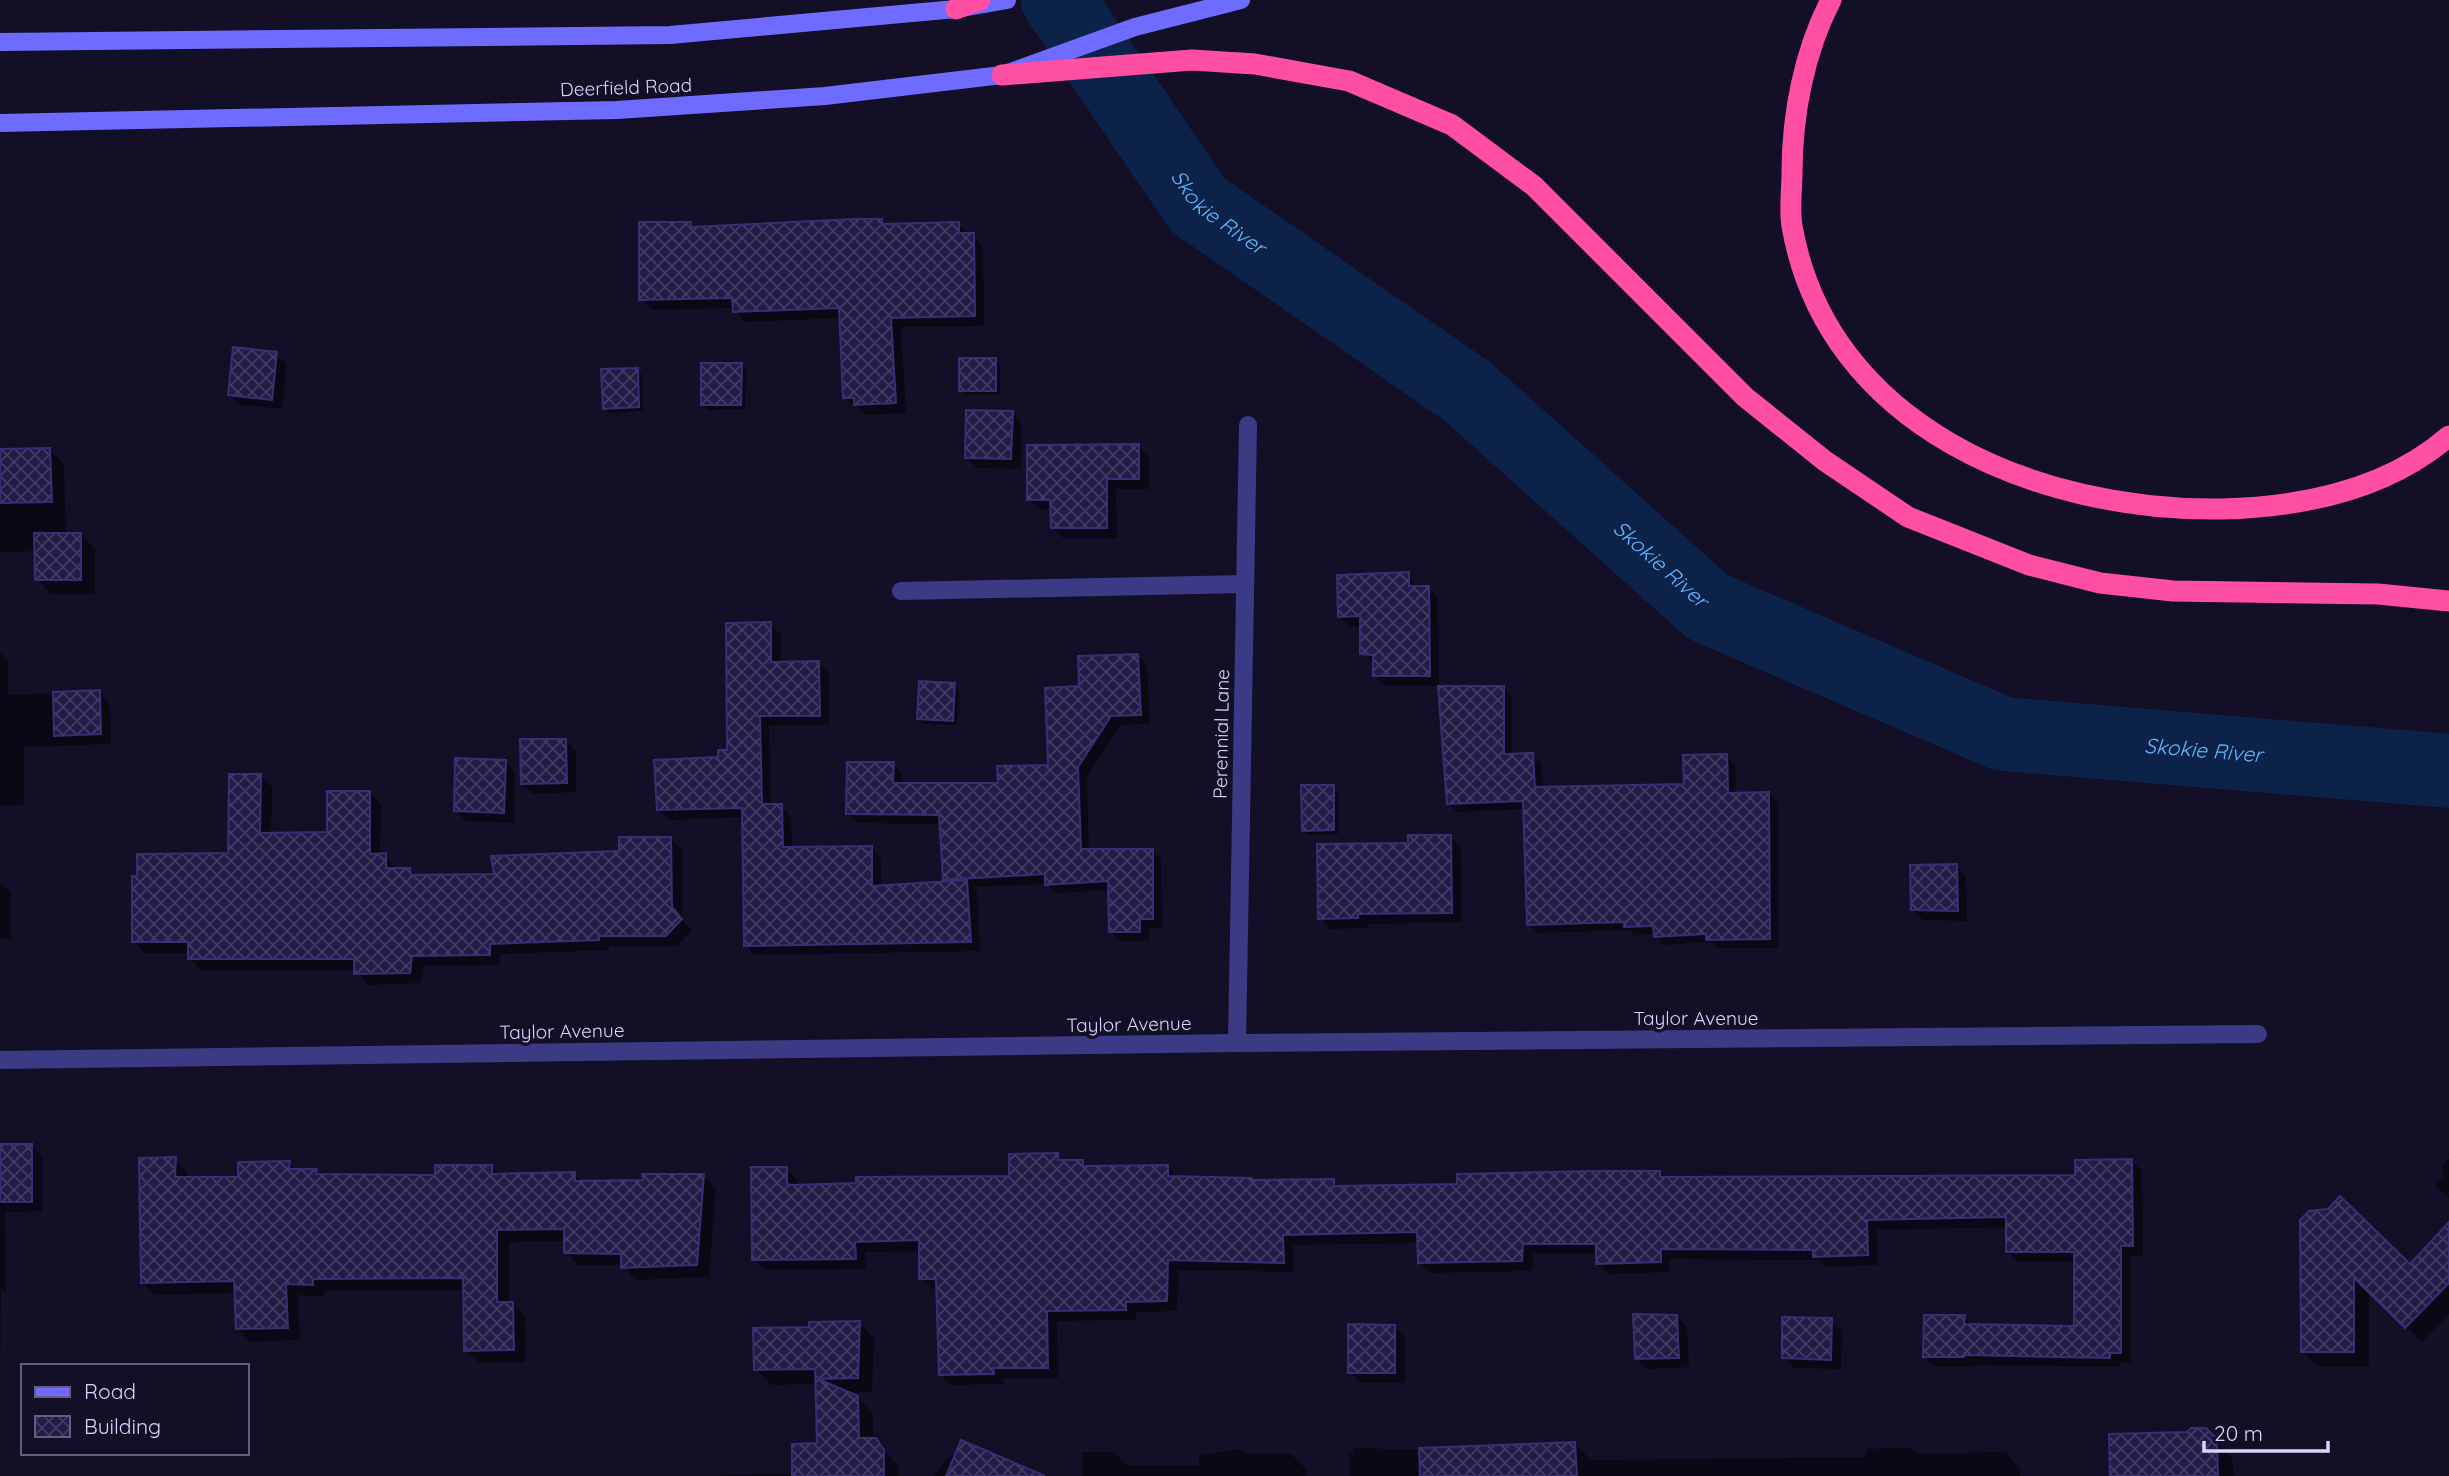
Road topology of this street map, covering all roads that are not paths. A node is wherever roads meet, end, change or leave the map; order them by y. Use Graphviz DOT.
graph roads {
  1 [pos="980,0"];
  2 [pos="1007,0"];
  3 [pos="1241,0"];
  4 [pos="1831,0"];
  5 [pos="956,9"];
  6 [pos="0,42"];
  7 [pos="1002,75"];
  8 [pos="0,123"];
  9 [pos="1248,425"];
  10 [pos="2449,436"];
  11 [pos="1245,584"];
  12 [pos="901,591"];
  13 [pos="2449,601"];
  14 [pos="2258,1034"];
  15 [pos="1237,1043"];
  16 [pos="0,1060"];
  1 -- 5 [label="highway"];
  2 -- 5 [label="main road"];
  3 -- 7 [label="main road, Deerfield Road"];
  4 -- 10 [label="highway"];
  5 -- 6 [label="main road"];
  7 -- 8 [label="main road, Deerfield Road"];
  7 -- 13 [label="highway"];
  9 -- 11 [label="street, Perennial Lane"];
  11 -- 12 [label="street"];
  11 -- 15 [label="street, Perennial Lane"];
  14 -- 15 [label="street, Taylor Avenue"];
  15 -- 16 [label="street, Taylor Avenue"];
}
